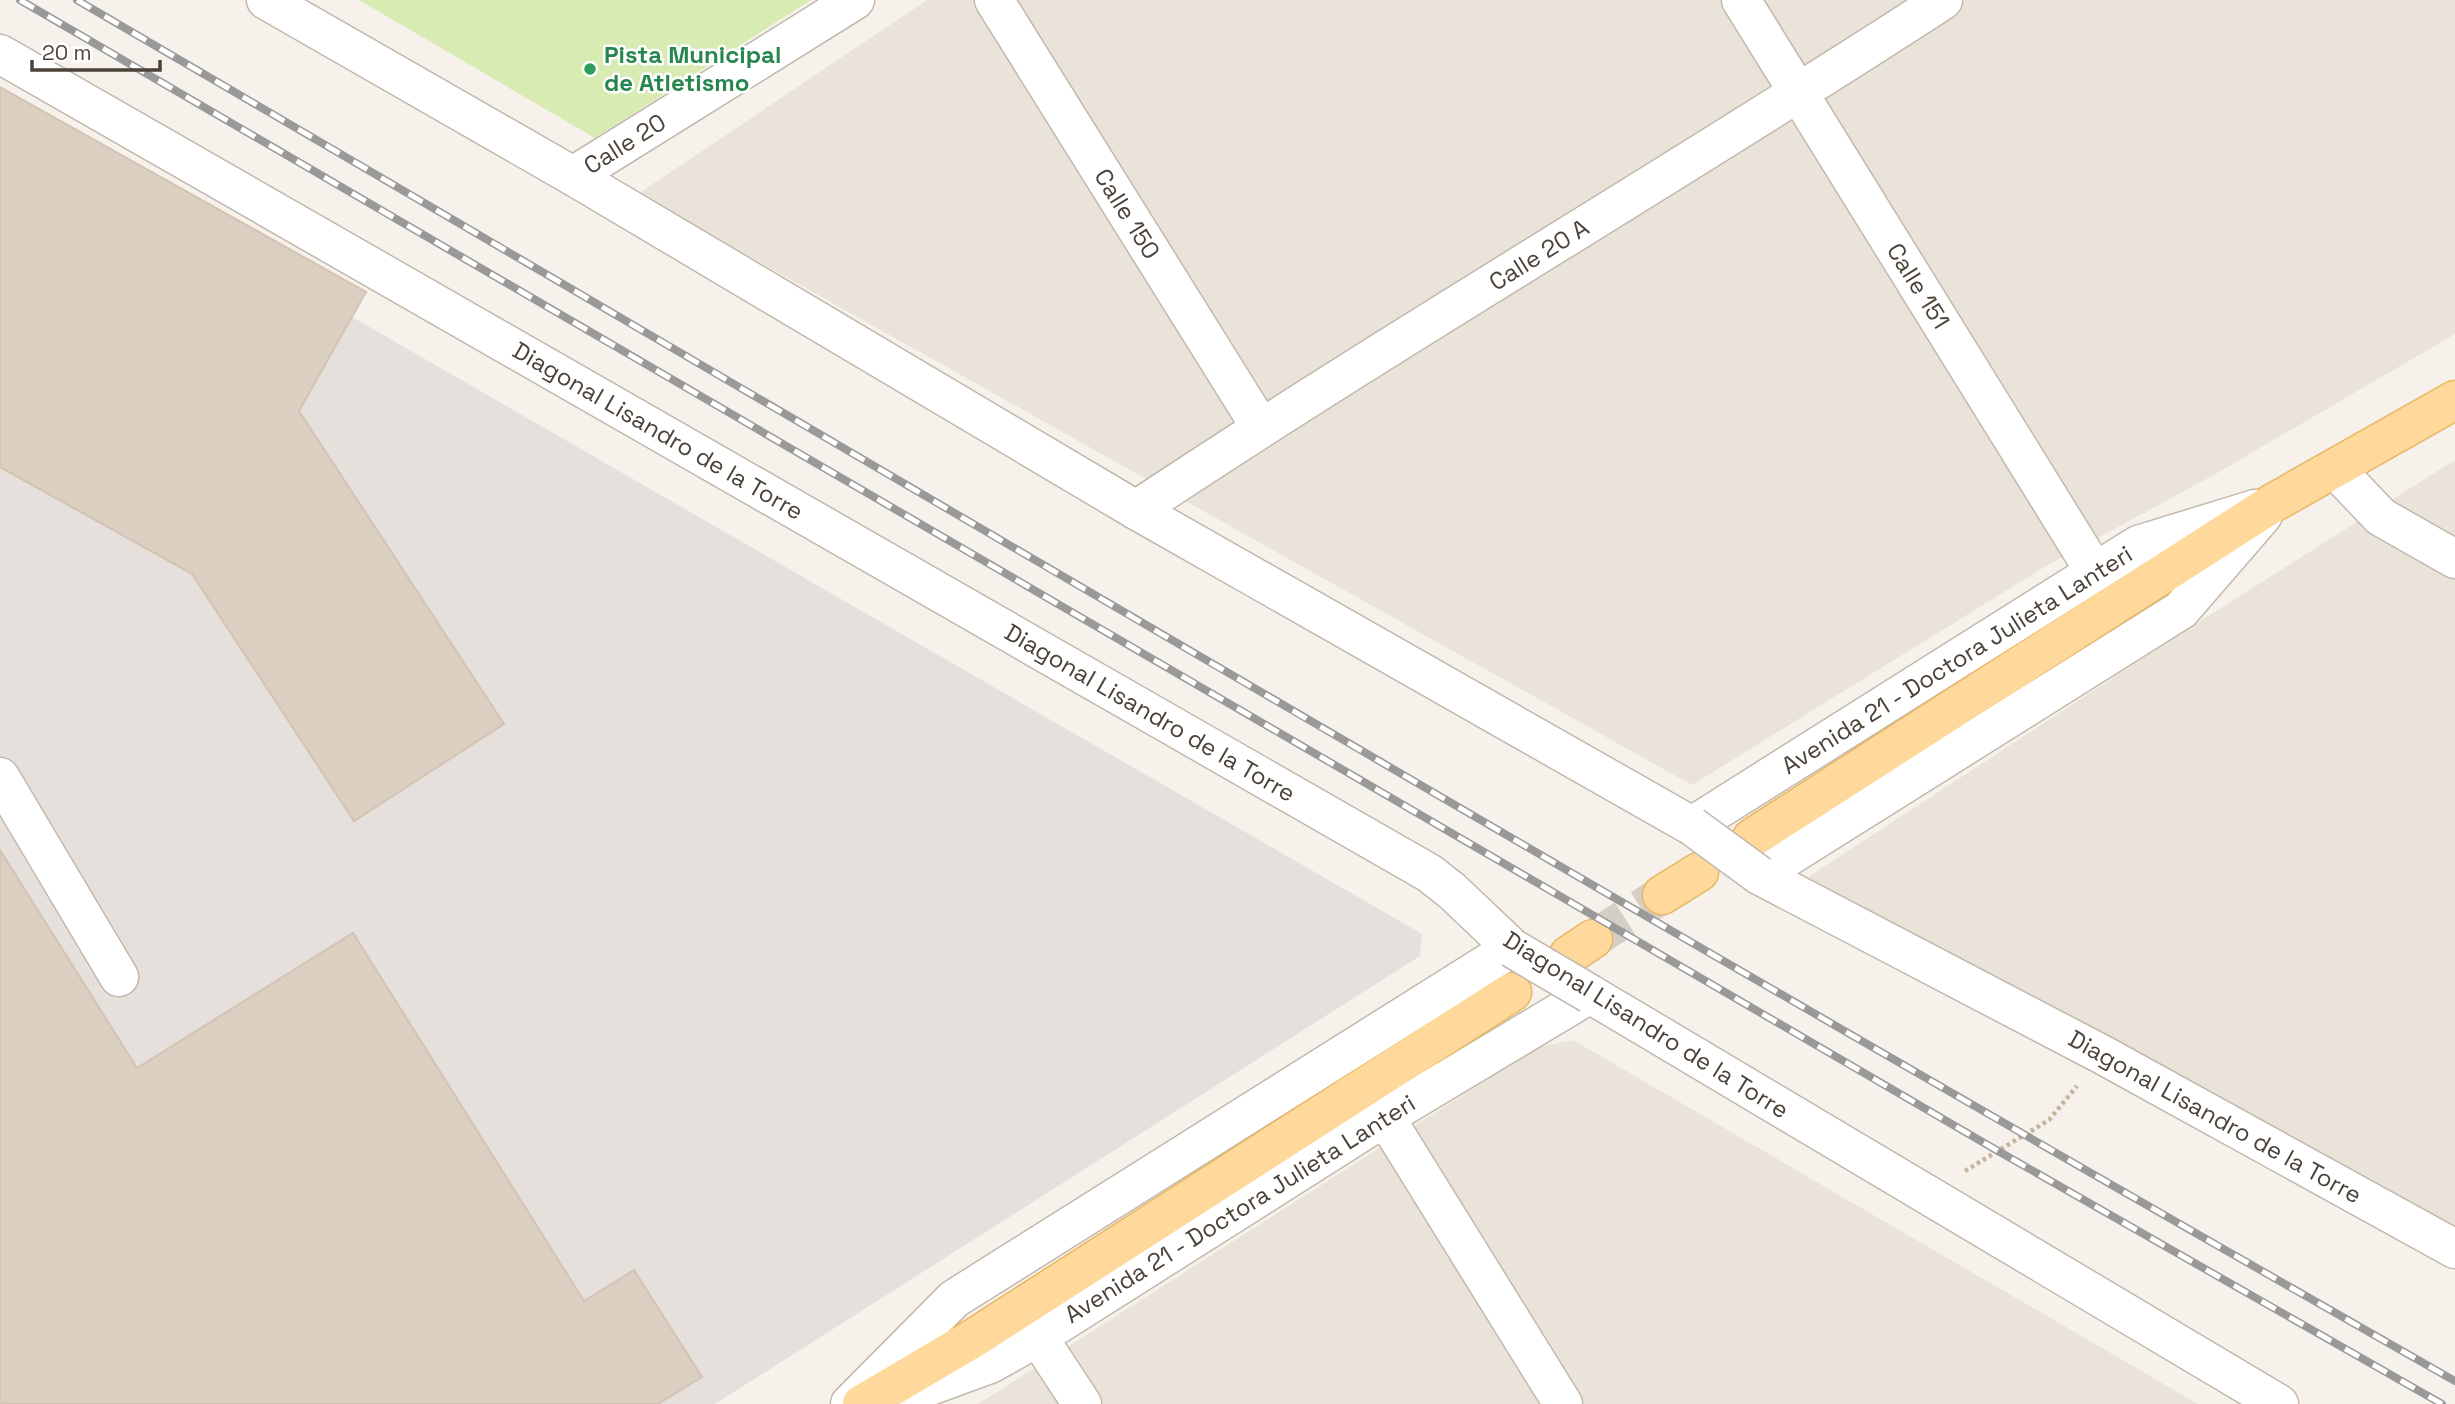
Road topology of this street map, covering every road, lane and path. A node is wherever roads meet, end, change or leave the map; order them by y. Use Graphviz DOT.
graph roads {
  1 [pos="266,0"];
  2 [pos="855,0"];
  3 [pos="994,0"];
  4 [pos="1741,0"];
  5 [pos="1943,0"];
  6 [pos="0,54"];
  7 [pos="1799,94"];
  8 [pos="573,176"];
  9 [pos="2455,400"];
  10 [pos="1261,428"];
  11 [pos="2335,469"];
  12 [pos="2273,503"];
  13 [pos="1136,510"];
  14 [pos="2455,559"];
  15 [pos="2095,572"];
  16 [pos="0,777"];
  17 [pos="1692,826"];
  18 [pos="1752,838"];
  19 [pos="1699,872"];
  20 [pos="1759,875"];
  21 [pos="1662,895"];
  22 [pos="1512,948"];
  23 [pos="119,976"];
  24 [pos="1512,992"];
  25 [pos="1590,994"];
  26 [pos="2103,1055"];
  27 [pos="1385,1117"];
  28 [pos="1937,1200"];
  29 [pos="2455,1248"];
  30 [pos="1038,1337"];
  31 [pos="850,1404"];
  32 [pos="862,1404"];
  33 [pos="881,1404"];
  34 [pos="1082,1404"];
  35 [pos="1563,1404"];
  36 [pos="2278,1404"];
  1 -- 8 [label="street, Diagonal Lisandro de la Torre"];
  2 -- 8 [label="street, Calle 20"];
  3 -- 10 [label="street, Calle 150"];
  4 -- 7 [label="street, Calle 151"];
  5 -- 7 [label="street, Calle 20 A"];
  6 -- 22 [label="street, Diagonal Lisandro de la Torre"];
  7 -- 10 [label="street, Calle 20 A"];
  7 -- 15 [label="street, Calle 151"];
  8 -- 13 [label="street, Diagonal Lisandro de la Torre"];
  9 -- 11 [label="main road, Avenida 21 - Doctora Julieta Lanteri"];
  10 -- 13 [label="street, Calle 20 A"];
  11 -- 12 [label="main road, Avenida 21 - Doctora Julieta Lanteri"];
  11 -- 14 [label="street"];
  12 -- 15 [label="street, Avenida 21 - Doctora Julieta Lanteri"];
  12 -- 18 [label="main road, Avenida 21 - Doctora Julieta Lanteri"];
  12 -- 20 [label="street, Avenida 21 - Doctora Julieta Lanteri"];
  13 -- 17 [label="street, Diagonal Lisandro de la Torre"];
  15 -- 17 [label="street, Avenida 21 - Doctora Julieta Lanteri"];
  16 -- 23 [label="street"];
  17 -- 20 [label="street, Diagonal Lisandro de la Torre, bridge"];
  19 -- 21 [label="main road"];
  20 -- 26 [label="street, Diagonal Lisandro de la Torre"];
  22 -- 25 [label="street, Diagonal Lisandro de la Torre, bridge"];
  22 -- 31 [label="street"];
  24 -- 32 [label="main road, Avenida 21 - Doctora Julieta Lanteri"];
  25 -- 27 [label="street, Avenida 21 - Doctora Julieta Lanteri"];
  25 -- 28 [label="street, Diagonal Lisandro de la Torre"];
  26 -- 28 [label="path"];
  26 -- 29 [label="street, Diagonal Lisandro de la Torre"];
  27 -- 30 [label="street, Avenida 21 - Doctora Julieta Lanteri"];
  27 -- 35 [label="street"];
  28 -- 36 [label="street, Diagonal Lisandro de la Torre"];
  30 -- 33 [label="street, Avenida 21 - Doctora Julieta Lanteri"];
  30 -- 34 [label="street"];
}
